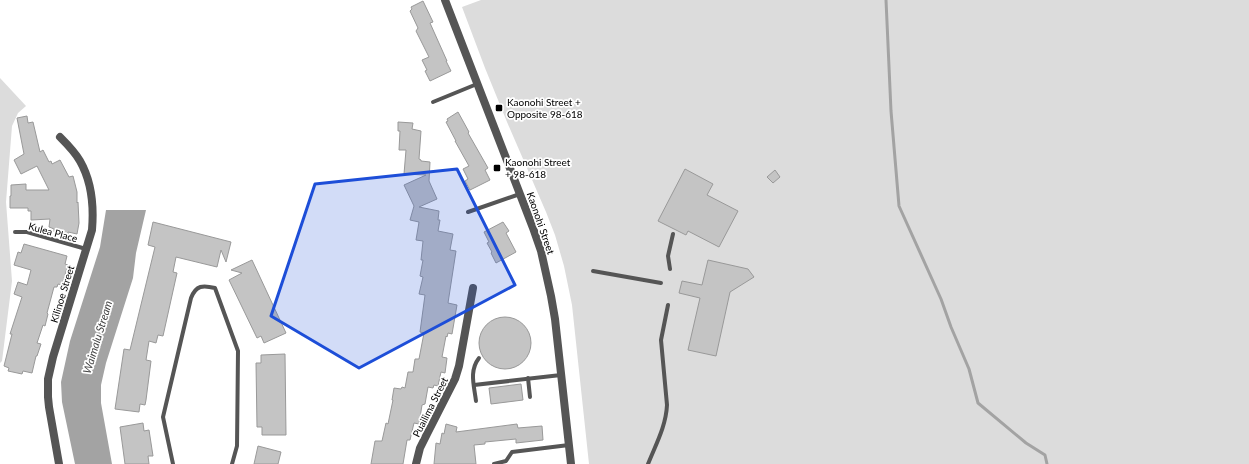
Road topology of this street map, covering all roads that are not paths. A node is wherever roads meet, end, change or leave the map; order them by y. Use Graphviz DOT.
graph roads {
  1 [pos="445,0"];
  2 [pos="477,84"];
  3 [pos="433,102"];
  4 [pos="60,137"];
  5 [pos="520,194"];
  6 [pos="468,212"];
  7 [pos="15,232"];
  8 [pos="673,234"];
  9 [pos="86,249"];
  10 [pos="670,269"];
  11 [pos="593,271"];
  12 [pos="661,283"];
  13 [pos="473,288"];
  14 [pos="668,305"];
  15 [pos="479,358"];
  16 [pos="561,375"];
  17 [pos="528,378"];
  18 [pos="474,385"];
  19 [pos="530,397"];
  20 [pos="476,401"];
  21 [pos="569,445"];
  22 [pos="649,463"];
  23 [pos="59,464"];
  24 [pos="173,464"];
  25 [pos="232,464"];
  26 [pos="416,464"];
  27 [pos="494,464"];
  28 [pos="571,464"];
  1 -- 2 [label="street, Kaonohi Street"];
  2 -- 3 [label="lane"];
  2 -- 5 [label="street, Kaonohi Street"];
  4 -- 9 [label="street, Kilinoe Street"];
  5 -- 6 [label="lane"];
  5 -- 16 [label="street, Kaonohi Street"];
  7 -- 9 [label="lane, Kulea Place"];
  8 -- 10 [label="lane"];
  9 -- 23 [label="street, Kilinoe Street"];
  11 -- 12 [label="lane"];
  13 -- 26 [label="street, Puailima Street"];
  14 -- 22 [label="lane"];
  15 -- 18 [label="lane"];
  16 -- 17 [label="lane"];
  16 -- 21 [label="street, Kaonohi Street"];
  17 -- 18 [label="lane"];
  17 -- 19 [label="lane"];
  18 -- 20 [label="lane"];
  21 -- 27 [label="lane"];
  21 -- 28 [label="street, Kaonohi Street"];
  24 -- 25 [label="lane"];
}
